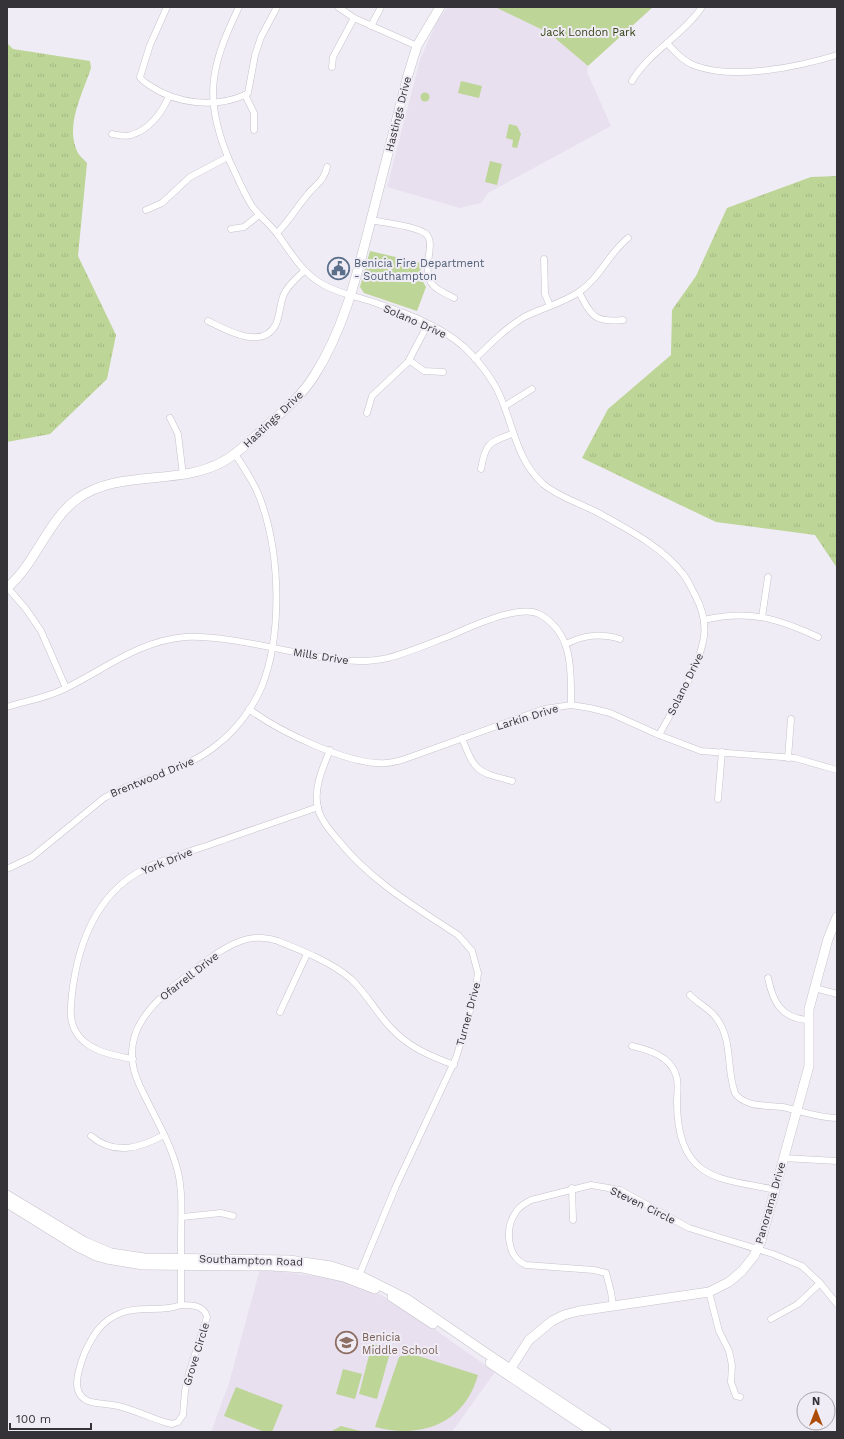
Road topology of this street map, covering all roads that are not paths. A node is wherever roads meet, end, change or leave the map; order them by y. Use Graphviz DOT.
graph roads {
  1 [pos="167,7"];
  2 [pos="239,7"];
  3 [pos="277,7"];
  4 [pos="338,7"];
  5 [pos="381,7"];
  6 [pos="440,7"];
  7 [pos="702,7"];
  8 [pos="354,18"];
  9 [pos="372,26"];
  10 [pos="667,43"];
  11 [pos="417,46"];
  12 [pos="837,55"];
  13 [pos="332,67"];
  14 [pos="632,81"];
  15 [pos="169,96"];
  16 [pos="245,96"];
  17 [pos="213,102"];
  18 [pos="254,130"];
  19 [pos="112,134"];
  20 [pos="228,157"];
  21 [pos="327,167"];
  22 [pos="146,210"];
  23 [pos="259,215"];
  24 [pos="371,220"];
  25 [pos="232,229"];
  26 [pos="277,233"];
  27 [pos="628,238"];
  28 [pos="544,259"];
  29 [pos="304,271"];
  30 [pos="579,292"];
  31 [pos="351,295"];
  32 [pos="454,298"];
  33 [pos="550,306"];
  34 [pos="623,320"];
  35 [pos="208,322"];
  36 [pos="428,324"];
  37 [pos="475,359"];
  38 [pos="409,360"];
  39 [pos="442,372"];
  40 [pos="532,389"];
  41 [pos="505,406"];
  42 [pos="367,413"];
  43 [pos="170,418"];
  44 [pos="512,434"];
  45 [pos="235,454"];
  46 [pos="481,469"];
  47 [pos="183,475"];
  48 [pos="768,578"];
  49 [pos="7,587"];
  50 [pos="762,617"];
  51 [pos="704,620"];
  52 [pos="818,637"];
  53 [pos="620,640"];
  54 [pos="566,644"];
  55 [pos="271,648"];
  56 [pos="66,688"];
  57 [pos="571,706"];
  58 [pos="7,707"];
  59 [pos="249,709"];
  60 [pos="791,719"];
  61 [pos="659,735"];
  62 [pos="462,738"];
  63 [pos="330,750"];
  64 [pos="722,752"];
  65 [pos="788,758"];
  66 [pos="837,770"];
  67 [pos="512,781"];
  68 [pos="718,798"];
  69 [pos="318,807"];
  70 [pos="7,869"];
  71 [pos="837,917"];
  72 [pos="306,954"];
  73 [pos="768,978"];
  74 [pos="815,988"];
  75 [pos="690,994"];
  76 [pos="837,994"];
  77 [pos="280,1012"];
  78 [pos="807,1020"];
  79 [pos="632,1046"];
  80 [pos="133,1059"];
  81 [pos="454,1065"];
  82 [pos="797,1111"];
  83 [pos="837,1118"];
  84 [pos="164,1135"];
  85 [pos="91,1136"];
  86 [pos="783,1158"];
  87 [pos="837,1161"];
  88 [pos="572,1188"];
  89 [pos="775,1190"];
  90 [pos="7,1195"];
  91 [pos="7,1203"];
  92 [pos="233,1216"];
  93 [pos="182,1217"];
  94 [pos="573,1220"];
  95 [pos="757,1250"];
  96 [pos="181,1262"];
  97 [pos="358,1278"];
  98 [pos="820,1283"];
  99 [pos="708,1292"];
  100 [pos="837,1304"];
  101 [pos="181,1305"];
  102 [pos="613,1306"];
  103 [pos="771,1319"];
  104 [pos="508,1372"];
  105 [pos="740,1397"];
  106 [pos="593,1432"];
  107 [pos="606,1432"];
  1 -- 15 [label="street"];
  2 -- 17 [label="street, Solano Drive"];
  3 -- 16 [label="street"];
  4 -- 8 [label="street"];
  5 -- 9 [label="street"];
  6 -- 11 [label="street, Hastings Drive"];
  7 -- 10 [label="street"];
  8 -- 9 [label="street"];
  8 -- 13 [label="street"];
  9 -- 11 [label="street"];
  10 -- 12 [label="street"];
  10 -- 14 [label="street"];
  11 -- 24 [label="street, Hastings Drive"];
  15 -- 17 [label="street"];
  15 -- 19 [label="street"];
  16 -- 17 [label="street"];
  16 -- 18 [label="street"];
  17 -- 20 [label="street, Solano Drive"];
  20 -- 22 [label="street"];
  20 -- 23 [label="street, Solano Drive"];
  21 -- 26 [label="street"];
  23 -- 25 [label="street"];
  23 -- 26 [label="street, Solano Drive"];
  24 -- 31 [label="street, Hastings Drive"];
  24 -- 32 [label="street"];
  26 -- 29 [label="street, Solano Drive"];
  27 -- 30 [label="street"];
  28 -- 33 [label="street"];
  29 -- 31 [label="street, Solano Drive"];
  29 -- 35 [label="street"];
  30 -- 33 [label="street"];
  30 -- 34 [label="street"];
  31 -- 36 [label="street, Solano Drive"];
  31 -- 45 [label="street, Hastings Drive"];
  33 -- 37 [label="street"];
  36 -- 37 [label="street, Solano Drive"];
  36 -- 38 [label="street"];
  37 -- 41 [label="street, Solano Drive"];
  38 -- 39 [label="street"];
  38 -- 42 [label="street"];
  40 -- 41 [label="street"];
  41 -- 44 [label="street, Solano Drive"];
  43 -- 47 [label="street"];
  44 -- 46 [label="street"];
  44 -- 51 [label="street, Solano Drive"];
  45 -- 47 [label="street, Hastings Drive"];
  45 -- 55 [label="street, Brentwood Drive"];
  47 -- 49 [label="street, Hastings Drive"];
  48 -- 50 [label="street"];
  49 -- 56 [label="street"];
  50 -- 51 [label="street"];
  50 -- 52 [label="street"];
  51 -- 61 [label="street, Solano Drive"];
  53 -- 54 [label="street"];
  54 -- 55 [label="street, Mills Drive"];
  54 -- 57 [label="street, Mills Drive"];
  55 -- 56 [label="street, Mills Drive"];
  55 -- 59 [label="street, Brentwood Drive"];
  56 -- 58 [label="street, Mills Drive"];
  57 -- 61 [label="street, Larkin Drive"];
  57 -- 62 [label="street, Larkin Drive"];
  59 -- 63 [label="street, Larkin Drive"];
  59 -- 70 [label="street, Brentwood Drive"];
  60 -- 65 [label="street"];
  61 -- 64 [label="street, Larkin Drive"];
  62 -- 63 [label="street, Larkin Drive"];
  62 -- 67 [label="street"];
  63 -- 69 [label="street, Turner Drive"];
  64 -- 65 [label="street, Larkin Drive"];
  64 -- 68 [label="street"];
  65 -- 66 [label="street, Larkin Drive"];
  69 -- 80 [label="street, York Drive"];
  69 -- 81 [label="street, Turner Drive"];
  71 -- 74 [label="street, Panorama Drive"];
  72 -- 77 [label="street"];
  72 -- 80 [label="street, Ofarrell Drive"];
  72 -- 81 [label="street, Ofarrell Drive"];
  73 -- 78 [label="street"];
  74 -- 76 [label="street"];
  74 -- 78 [label="street, Panorama Drive"];
  75 -- 82 [label="street"];
  78 -- 82 [label="street, Panorama Drive"];
  79 -- 89 [label="street"];
  80 -- 84 [label="street, Ofarrell Drive"];
  81 -- 97 [label="street, Turner Drive"];
  82 -- 83 [label="street"];
  82 -- 86 [label="street, Panorama Drive"];
  84 -- 85 [label="street"];
  84 -- 93 [label="street, Ofarrell Drive"];
  86 -- 87 [label="street"];
  86 -- 89 [label="street, Panorama Drive"];
  88 -- 94 [label="street"];
  88 -- 95 [label="street, Steven Circle"];
  88 -- 102 [label="street, Steven Circle"];
  89 -- 95 [label="street, Panorama Drive"];
  90 -- 96 [label="street, Southampton Road"];
  91 -- 96 [label="street, Southampton Road"];
  92 -- 93 [label="street"];
  93 -- 96 [label="street, Ofarrell Drive"];
  95 -- 98 [label="street, Steven Circle"];
  95 -- 99 [label="street, Panorama Drive"];
  96 -- 97 [label="street, Southampton Road"];
  96 -- 101 [label="street"];
  97 -- 104 [label="street, Southampton Road"];
  98 -- 100 [label="street, Steven Circle"];
  98 -- 103 [label="street"];
  99 -- 102 [label="street, Panorama Drive"];
  99 -- 105 [label="street"];
  101 -- 101 [label="street, Grove Circle"];
  102 -- 104 [label="street, Panorama Drive"];
  104 -- 106 [label="street, Southampton Road"];
  104 -- 107 [label="street, Southampton Road"];
}
